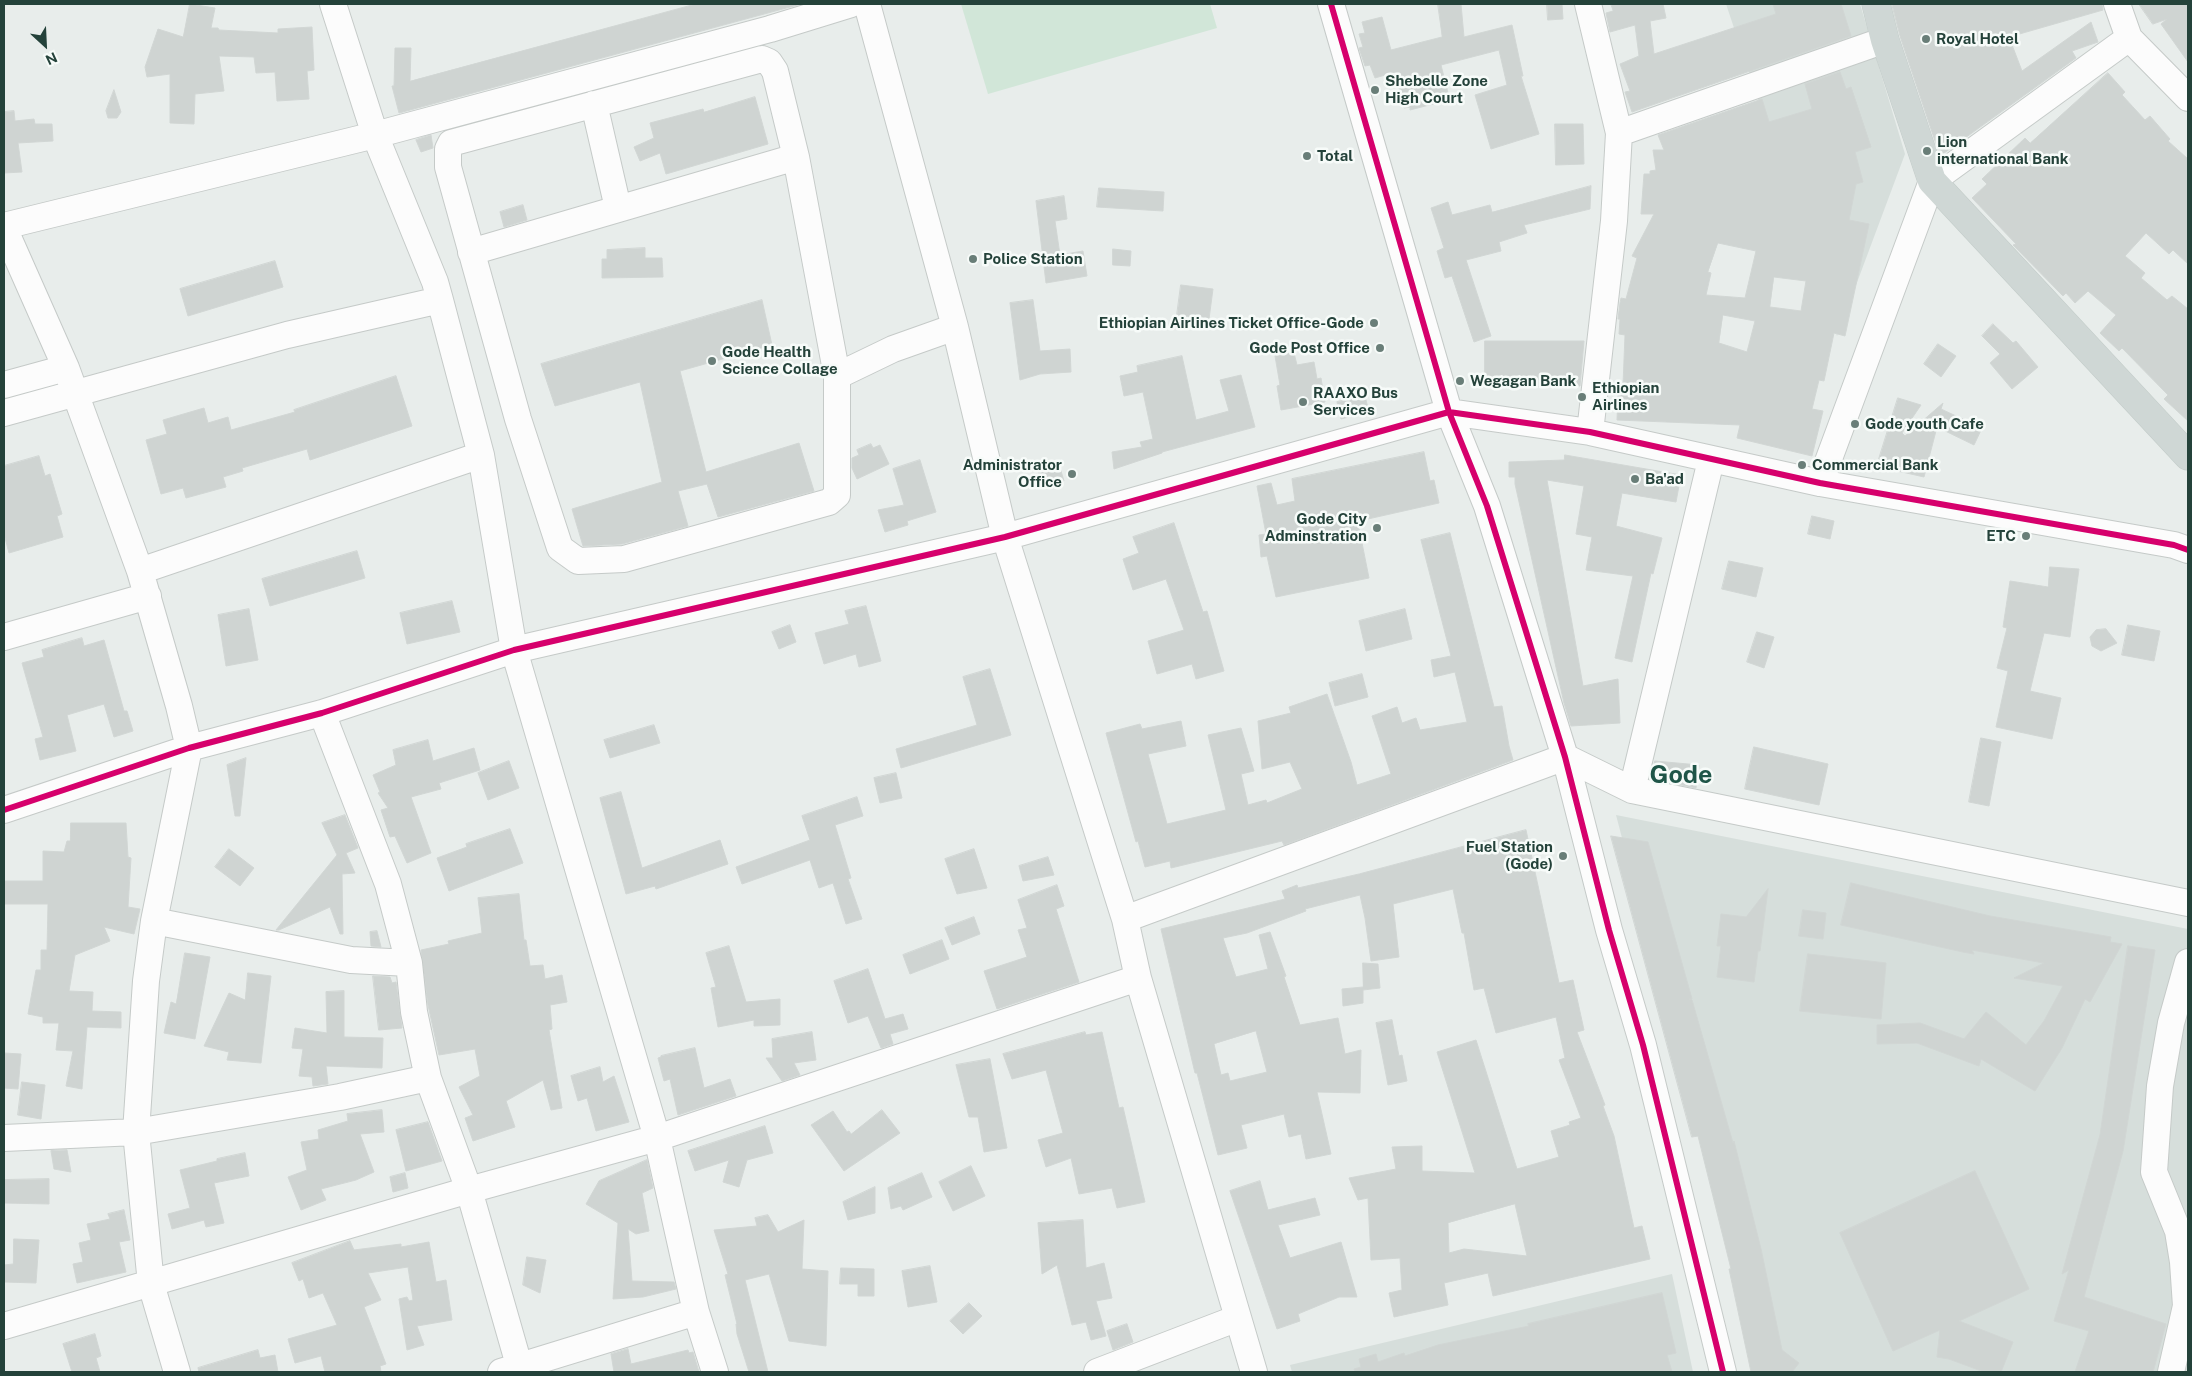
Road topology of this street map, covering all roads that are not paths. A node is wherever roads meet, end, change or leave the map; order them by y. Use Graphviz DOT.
graph roads {
  1 [pos="333,4"];
  2 [pos="851,4"];
  3 [pos="867,4"];
  4 [pos="1331,4"];
  5 [pos="1588,4"];
  6 [pos="1876,4"];
  7 [pos="2117,4"];
  8 [pos="2129,38"];
  9 [pos="1886,40"];
  10 [pos="2188,98"];
  11 [pos="594,104"];
  12 [pos="1619,133"];
  13 [pos="375,135"];
  14 [pos="796,157"];
  15 [pos="1932,181"];
  16 [pos="618,208"];
  17 [pos="4,227"];
  18 [pos="471,252"];
  19 [pos="440,300"];
  20 [pos="955,327"];
  21 [pos="66,368"];
  22 [pos="837,376"];
  23 [pos="4,385"];
  24 [pos="76,394"];
  25 [pos="1449,412"];
  26 [pos="4,413"];
  27 [pos="1590,432"];
  28 [pos="481,455"];
  29 [pos="2188,456"];
  30 [pos="1711,460"];
  31 [pos="1820,483"];
  32 [pos="1005,536"];
  33 [pos="2188,550"];
  34 [pos="140,571"];
  35 [pos="148,596"];
  36 [pos="4,637"];
  37 [pos="514,650"];
  38 [pos="322,713"];
  39 [pos="189,748"];
  40 [pos="1565,757"];
  41 [pos="1632,790"];
  42 [pos="4,810"];
  43 [pos="2188,903"];
  44 [pos="1125,919"];
  45 [pos="154,920"];
  46 [pos="2188,962"];
  47 [pos="409,963"];
  48 [pos="1138,978"];
  49 [pos="428,1078"];
  50 [pos="136,1132"];
  51 [pos="4,1138"];
  52 [pos="657,1138"];
  53 [pos="469,1190"];
  54 [pos="2179,1215"];
  55 [pos="151,1284"];
  56 [pos="696,1312"];
  57 [pos="1238,1318"];
  58 [pos="4,1326"];
  59 [pos="514,1370"];
  60 [pos="177,1372"];
  61 [pos="715,1372"];
  62 [pos="1097,1372"];
  63 [pos="1254,1372"];
  64 [pos="1723,1372"];
  65 [pos="2171,1372"];
  1 -- 13 [label="street"];
  2 -- 13 [label="street"];
  3 -- 20 [label="street"];
  4 -- 25 [label="street"];
  5 -- 12 [label="street"];
  6 -- 9 [label="main road"];
  7 -- 8 [label="street"];
  8 -- 10 [label="street"];
  8 -- 15 [label="street"];
  9 -- 12 [label="street"];
  9 -- 15 [label="main road"];
  11 -- 14 [label="street"];
  11 -- 16 [label="street"];
  11 -- 18 [label="street"];
  12 -- 27 [label="street"];
  13 -- 17 [label="street"];
  13 -- 19 [label="street"];
  14 -- 16 [label="street"];
  14 -- 22 [label="street"];
  15 -- 29 [label="main road"];
  15 -- 31 [label="street"];
  16 -- 18 [label="street"];
  17 -- 21 [label="street"];
  18 -- 22 [label="street"];
  19 -- 24 [label="street"];
  19 -- 28 [label="street"];
  20 -- 22 [label="street"];
  20 -- 32 [label="street"];
  21 -- 23 [label="street"];
  21 -- 24 [label="street"];
  24 -- 26 [label="street"];
  24 -- 34 [label="street"];
  25 -- 27 [label="street"];
  25 -- 32 [label="street"];
  25 -- 40 [label="street"];
  27 -- 30 [label="street"];
  28 -- 34 [label="street"];
  28 -- 37 [label="street"];
  30 -- 31 [label="street"];
  30 -- 41 [label="street"];
  31 -- 33 [label="street"];
  32 -- 37 [label="street"];
  32 -- 44 [label="street"];
  34 -- 35 [label="street"];
  35 -- 36 [label="street"];
  35 -- 39 [label="street"];
  37 -- 38 [label="street"];
  37 -- 52 [label="street"];
  38 -- 39 [label="street"];
  38 -- 47 [label="street"];
  39 -- 42 [label="street"];
  39 -- 45 [label="street"];
  40 -- 41 [label="street"];
  40 -- 44 [label="street"];
  40 -- 64 [label="street"];
  41 -- 43 [label="street"];
  44 -- 48 [label="street"];
  45 -- 47 [label="street"];
  45 -- 50 [label="street"];
  46 -- 54 [label="street"];
  47 -- 49 [label="street"];
  48 -- 52 [label="street"];
  48 -- 57 [label="street"];
  49 -- 50 [label="street"];
  49 -- 53 [label="street"];
  50 -- 51 [label="street"];
  50 -- 55 [label="street"];
  52 -- 53 [label="street"];
  52 -- 56 [label="street"];
  53 -- 55 [label="street"];
  53 -- 59 [label="street"];
  54 -- 65 [label="street"];
  55 -- 58 [label="street"];
  55 -- 60 [label="street"];
  56 -- 59 [label="street"];
  56 -- 61 [label="street"];
  57 -- 62 [label="street"];
  57 -- 63 [label="street"];
}
